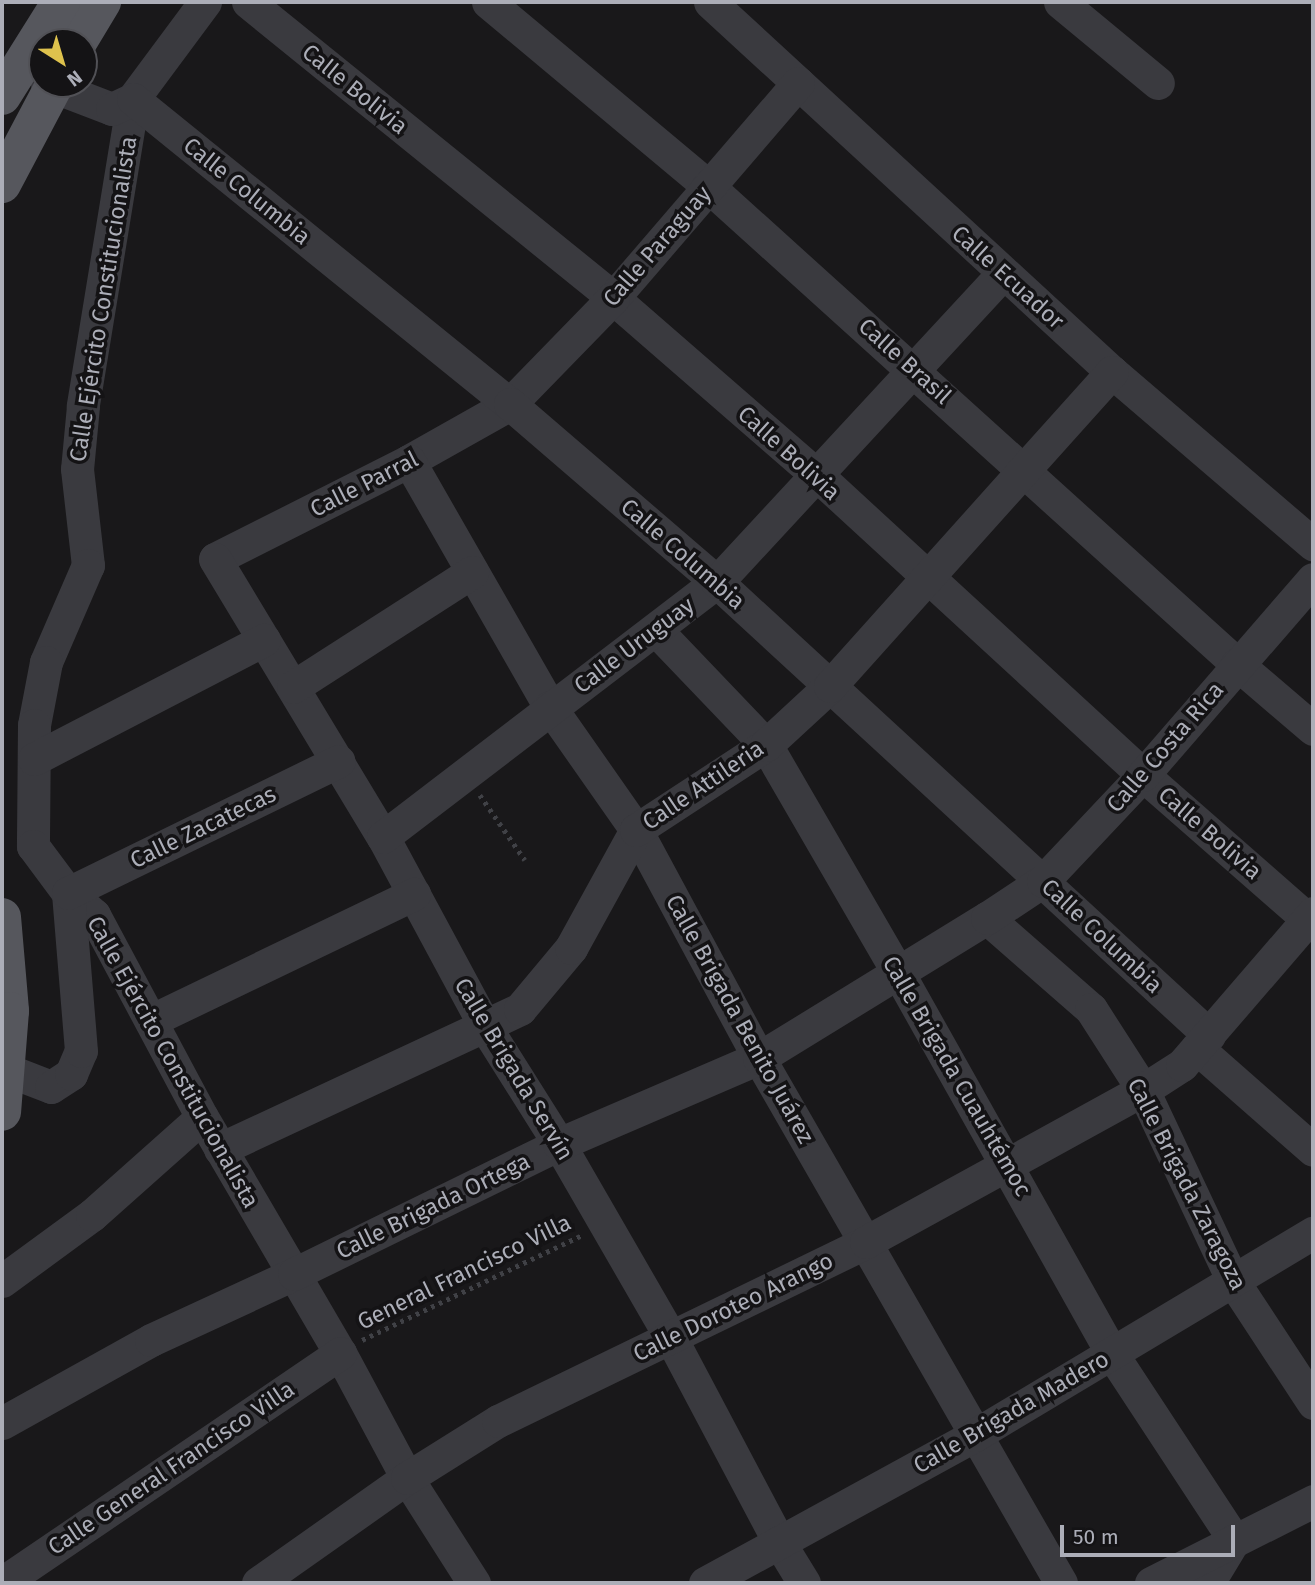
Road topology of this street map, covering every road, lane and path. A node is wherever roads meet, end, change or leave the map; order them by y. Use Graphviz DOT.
graph roads {
  1 [pos="102,2"];
  2 [pos="205,2"];
  3 [pos="248,2"];
  4 [pos="488,2"];
  5 [pos="710,2"];
  6 [pos="1060,2"];
  7 [pos="57,18"];
  8 [pos="798,83"];
  9 [pos="1158,83"];
  10 [pos="28,91"];
  11 [pos="81,98"];
  12 [pos="133,99"];
  13 [pos="2,184"];
  14 [pos="708,186"];
  15 [pos="1003,273"];
  16 [pos="613,298"];
  17 [pos="913,369"];
  18 [pos="1112,372"];
  19 [pos="510,404"];
  20 [pos="409,461"];
  21 [pos="1024,468"];
  22 [pos="818,476"];
  23 [pos="1313,544"];
  24 [pos="215,559"];
  25 [pos="472,572"];
  26 [pos="926,579"];
  27 [pos="1313,579"];
  28 [pos="717,582"];
  29 [pos="656,630"];
  30 [pos="264,640"];
  31 [pos="1237,664"];
  32 [pos="830,686"];
  33 [pos="293,687"];
  34 [pos="550,707"];
  35 [pos="1313,729"];
  36 [pos="766,745"];
  37 [pos="34,759"];
  38 [pos="339,761"];
  39 [pos="465,774"];
  40 [pos="1143,775"];
  41 [pos="636,830"];
  42 [pos="383,837"];
  43 [pos="525,860"];
  44 [pos="1043,881"];
  45 [pos="68,893"];
  46 [pos="414,894"];
  47 [pos="2,917"];
  48 [pos="987,918"];
  49 [pos="1312,918"];
  50 [pos="899,974"];
  51 [pos="152,1020"];
  52 [pos="485,1028"];
  53 [pos="1203,1042"];
  54 [pos="759,1058"];
  55 [pos="7,1070"];
  56 [pos="1143,1090"];
  57 [pos="2,1112"];
  58 [pos="202,1117"];
  59 [pos="559,1144"];
  60 [pos="220,1149"];
  61 [pos="1313,1150"];
  62 [pos="1007,1165"];
  63 [pos="605,1224"];
  64 [pos="1313,1233"];
  65 [pos="866,1242"];
  66 [pos="294,1274"];
  67 [pos="2,1281"];
  68 [pos="1233,1281"];
  69 [pos="671,1338"];
  70 [pos="340,1353"];
  71 [pos="1112,1354"];
  72 [pos="1313,1403"];
  73 [pos="2,1423"];
  74 [pos="975,1436"];
  75 [pos="407,1478"];
  76 [pos="1313,1501"];
  77 [pos="1234,1540"];
  78 [pos="779,1542"];
  79 [pos="2,1583"];
  80 [pos="258,1583"];
  81 [pos="474,1583"];
  82 [pos="705,1583"];
  83 [pos="804,1583"];
  84 [pos="1061,1583"];
  85 [pos="1151,1583"];
  86 [pos="1208,1583"];
  1 -- 7 [label="main road"];
  2 -- 12 [label="street"];
  3 -- 16 [label="street, Calle Bolivia"];
  4 -- 14 [label="street, Calle Brasil"];
  5 -- 8 [label="street, Calle Ecuador"];
  6 -- 9 [label="street"];
  8 -- 14 [label="street, Calle Paraguay"];
  8 -- 15 [label="street, Calle Ecuador"];
  10 -- 13 [label="main road"];
  11 -- 12 [label="street"];
  12 -- 19 [label="street, Calle Columbia"];
  12 -- 37 [label="street, Calle Ejército Constitucionalista"];
  14 -- 16 [label="street, Calle Paraguay"];
  14 -- 17 [label="street, Calle Brasil"];
  15 -- 17 [label="street, Calle Uruguay"];
  15 -- 18 [label="street, Calle Ecuador"];
  16 -- 19 [label="street, Calle Paraguay"];
  16 -- 22 [label="street, Calle Bolivia"];
  17 -- 21 [label="street, Calle Brasil"];
  17 -- 22 [label="street, Calle Uruguay"];
  18 -- 21 [label="street, Calle Attileria"];
  18 -- 23 [label="street, Calle Ecuador"];
  19 -- 20 [label="street, Calle Parral"];
  19 -- 28 [label="street, Calle Columbia"];
  20 -- 24 [label="street, Calle Parral"];
  20 -- 25 [label="street, Calle Brigada Benito Juárez"];
  21 -- 26 [label="street, Calle Attileria"];
  21 -- 31 [label="street, Calle Brasil"];
  22 -- 26 [label="street, Calle Bolivia"];
  22 -- 28 [label="street, Calle Uruguay"];
  24 -- 30 [label="street, Calle Brigada Servín"];
  25 -- 33 [label="street"];
  25 -- 34 [label="street, Calle Brigada Benito Juárez"];
  26 -- 32 [label="street, Calle Attileria"];
  26 -- 40 [label="street, Calle Bolivia"];
  27 -- 31 [label="street, Calle Costa Rica"];
  28 -- 29 [label="street, Calle Uruguay"];
  28 -- 32 [label="street, Calle Columbia"];
  29 -- 34 [label="street, Calle Uruguay"];
  29 -- 36 [label="street, Calle Brigada Cuauhtémoc"];
  30 -- 33 [label="street, Calle Brigada Servín"];
  30 -- 37 [label="street"];
  31 -- 35 [label="street, Calle Brasil"];
  31 -- 40 [label="street, Calle Costa Rica"];
  32 -- 36 [label="street, Calle Attileria"];
  32 -- 44 [label="street, Calle Columbia"];
  33 -- 38 [label="street, Calle Brigada Servín"];
  34 -- 39 [label="street, Calle Uruguay"];
  34 -- 41 [label="street, Calle Brigada Benito Juárez"];
  36 -- 41 [label="street, Calle Attileria"];
  36 -- 50 [label="street, Calle Brigada Cuauhtémoc"];
  37 -- 45 [label="street, Calle Ejército Constitucionalista"];
  38 -- 42 [label="street, Calle Brigada Servín"];
  38 -- 45 [label="street, Calle Zacatecas"];
  39 -- 42 [label="street, Calle Uruguay"];
  39 -- 43 [label="path"];
  40 -- 44 [label="street, Calle Costa Rica"];
  40 -- 49 [label="street, Calle Bolivia"];
  41 -- 52 [label="street, Calle Attileria"];
  41 -- 54 [label="street, Calle Brigada Benito Juárez"];
  42 -- 46 [label="street, Calle Brigada Servín"];
  44 -- 48 [label="street, Calle Brigada Ortega"];
  44 -- 53 [label="street, Calle Columbia"];
  45 -- 51 [label="street, Calle Ejército Constitucionalista"];
  45 -- 55 [label="street"];
  46 -- 51 [label="street"];
  46 -- 52 [label="street, Calle Brigada Servín"];
  47 -- 55 [label="main road"];
  48 -- 50 [label="street, Calle Brigada Ortega"];
  48 -- 56 [label="street, Calle Brigada Zaragoza"];
  49 -- 53 [label="street, Calle Doroteo Arango"];
  50 -- 54 [label="street, Calle Brigada Ortega"];
  50 -- 62 [label="street, Calle Brigada Cuauhtémoc"];
  51 -- 58 [label="street, Calle Ejército Constitucionalista"];
  52 -- 59 [label="street, Calle Brigada Servín"];
  52 -- 60 [label="street, Calle Attileria"];
  53 -- 56 [label="street, Calle Doroteo Arango"];
  53 -- 61 [label="street, Calle Columbia"];
  54 -- 59 [label="street, Calle Brigada Ortega"];
  54 -- 65 [label="street, Calle Brigada Benito Juárez"];
  55 -- 57 [label="main road"];
  56 -- 62 [label="street, Calle Doroteo Arango"];
  56 -- 68 [label="street, Calle Brigada Zaragoza"];
  58 -- 60 [label="street, Calle Ejército Constitucionalista"];
  58 -- 67 [label="street"];
  59 -- 63 [label="street, Calle Brigada Servín"];
  59 -- 66 [label="street, Calle Brigada Ortega"];
  60 -- 66 [label="street, Calle Ejército Constitucionalista"];
  62 -- 65 [label="street, Calle Doroteo Arango"];
  62 -- 71 [label="street, Calle Brigada Cuauhtémoc"];
  63 -- 69 [label="street, Calle Brigada Servín"];
  63 -- 70 [label="path, General Francisco Villa"];
  64 -- 68 [label="street, Calle Brigada Madero"];
  65 -- 69 [label="street, Calle Doroteo Arango"];
  65 -- 74 [label="street, Calle Brigada Benito Juárez"];
  66 -- 70 [label="street, Calle Ejército Constitucionalista"];
  66 -- 73 [label="street, Calle Brigada Ortega"];
  68 -- 71 [label="street, Calle Brigada Madero"];
  68 -- 72 [label="street, Calle Brigada Zaragoza"];
  69 -- 75 [label="street, Calle Doroteo Arango"];
  69 -- 78 [label="street, Calle Brigada Servín"];
  70 -- 75 [label="street, Calle Ejército Constitucionalista"];
  70 -- 79 [label="street, Calle General Francisco Villa"];
  71 -- 74 [label="street, Calle Brigada Madero"];
  71 -- 77 [label="street, Calle Brigada Cuauhtémoc"];
  74 -- 78 [label="street, Calle Brigada Madero"];
  74 -- 84 [label="street, Calle Brigada Benito Juárez"];
  75 -- 80 [label="street, Calle Doroteo Arango"];
  75 -- 81 [label="street, Calle Ejército Constitucionalista"];
  76 -- 77 [label="street"];
  77 -- 85 [label="street"];
  77 -- 86 [label="street"];
  78 -- 82 [label="street, Calle Brigada Madero"];
  78 -- 83 [label="street, Calle Brigada Servín"];
}
